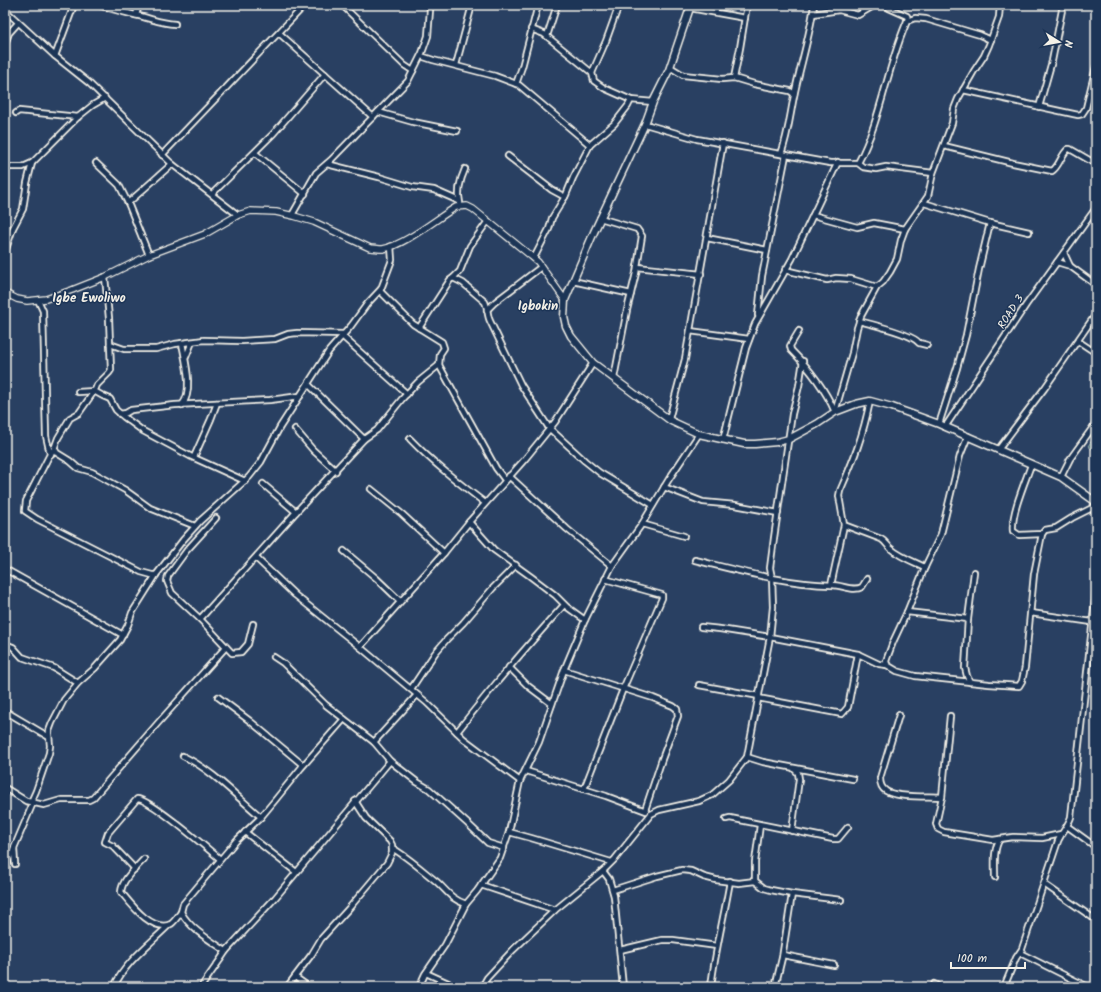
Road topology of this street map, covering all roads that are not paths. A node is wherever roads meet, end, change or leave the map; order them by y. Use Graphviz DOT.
graph roads {
  1 [pos="9,5"];
  2 [pos="74,5"];
  3 [pos="99,5"];
  4 [pos="139,5"];
  5 [pos="305,5"];
  6 [pos="342,5"];
  7 [pos="429,5"];
  8 [pos="472,5"];
  9 [pos="538,5"];
  10 [pos="556,5"];
  11 [pos="619,5"];
  12 [pos="747,5"];
  13 [pos="814,5"];
  14 [pos="875,5"];
  15 [pos="886,5"];
  16 [pos="1000,5"];
  17 [pos="1063,5"];
  18 [pos="690,6"];
  19 [pos="5,11"];
  20 [pos="813,14"];
  21 [pos="136,15"];
  22 [pos="745,18"];
  23 [pos="907,21"];
  24 [pos="18,23"];
  25 [pos="175,24"];
  26 [pos="531,29"];
  27 [pos="279,33"];
  28 [pos="547,36"];
  29 [pos="991,40"];
  30 [pos="5,44"];
  31 [pos="55,56"];
  32 [pos="424,57"];
  33 [pos="456,65"];
  34 [pos="670,67"];
  35 [pos="1096,67"];
  36 [pos="413,71"];
  37 [pos="592,73"];
  38 [pos="325,74"];
  39 [pos="734,78"];
  40 [pos="516,84"];
  41 [pos="1091,87"];
  42 [pos="963,90"];
  43 [pos="1096,90"];
  44 [pos="792,93"];
  45 [pos="105,98"];
  46 [pos="631,100"];
  47 [pos="653,102"];
  48 [pos="1039,107"];
  49 [pos="378,112"];
  50 [pos="16,113"];
  51 [pos="78,117"];
  52 [pos="373,117"];
  53 [pos="645,124"];
  54 [pos="457,131"];
  55 [pos="723,143"];
  56 [pos="590,145"];
  57 [pos="944,146"];
  58 [pos="255,153"];
  59 [pos="784,154"];
  60 [pos="162,155"];
  61 [pos="508,156"];
  62 [pos="32,162"];
  63 [pos="96,162"];
  64 [pos="838,162"];
  65 [pos="858,163"];
  66 [pos="172,164"];
  67 [pos="327,164"];
  68 [pos="1096,164"];
  69 [pos="5,167"];
  70 [pos="465,169"];
  71 [pos="933,173"];
  72 [pos="212,194"];
  73 [pos="305,194"];
  74 [pos="565,198"];
  75 [pos="128,203"];
  76 [pos="924,203"];
  77 [pos="461,204"];
  78 [pos="1096,208"];
  79 [pos="238,215"];
  80 [pos="292,215"];
  81 [pos="813,215"];
  82 [pos="600,218"];
  83 [pos="488,221"];
  84 [pos="990,223"];
  85 [pos="905,229"];
  86 [pos="1029,232"];
  87 [pos="707,238"];
  88 [pos="390,246"];
  89 [pos="767,250"];
  90 [pos="5,252"];
  91 [pos="1064,253"];
  92 [pos="149,255"];
  93 [pos="534,258"];
  94 [pos="1057,262"];
  95 [pos="1070,266"];
  96 [pos="541,267"];
  97 [pos="637,267"];
  98 [pos="786,270"];
  99 [pos="460,271"];
  100 [pos="701,274"];
  101 [pos="105,277"];
  102 [pos="452,278"];
  103 [pos="573,281"];
  104 [pos="462,282"];
  105 [pos="1096,285"];
  106 [pos="877,287"];
  107 [pos="380,291"];
  108 [pos="5,293"];
  109 [pos="631,294"];
  110 [pos="38,300"];
  111 [pos="565,300"];
  112 [pos="487,310"];
  113 [pos="1096,314"];
  114 [pos="758,318"];
  115 [pos="859,321"];
  116 [pos="419,328"];
  117 [pos="690,331"];
  118 [pos="799,331"];
  119 [pos="343,335"];
  120 [pos="749,339"];
  121 [pos="1078,341"];
  122 [pos="192,342"];
  123 [pos="182,343"];
  124 [pos="110,344"];
  125 [pos="926,345"];
  126 [pos="1096,353"];
  127 [pos="185,358"];
  128 [pos="803,361"];
  129 [pos="593,363"];
  130 [pos="439,365"];
  131 [pos="614,378"];
  132 [pos="308,384"];
  133 [pos="78,392"];
  134 [pos="94,392"];
  135 [pos="407,394"];
  136 [pos="300,396"];
  137 [pos="870,401"];
  138 [pos="185,403"];
  139 [pos="217,403"];
  140 [pos="835,412"];
  141 [pos="126,416"];
  142 [pos="668,419"];
  143 [pos="1096,423"];
  144 [pos="942,425"];
  145 [pos="549,428"];
  146 [pos="295,429"];
  147 [pos="699,434"];
  148 [pos="968,436"];
  149 [pos="410,438"];
  150 [pos="789,439"];
  151 [pos="364,440"];
  152 [pos="723,440"];
  153 [pos="998,450"];
  154 [pos="56,451"];
  155 [pos="50,454"];
  156 [pos="194,457"];
  157 [pos="1031,465"];
  158 [pos="336,471"];
  159 [pos="509,476"];
  160 [pos="1061,477"];
  161 [pos="505,480"];
  162 [pos="245,481"];
  163 [pos="263,484"];
  164 [pos="664,487"];
  165 [pos="371,489"];
  166 [pos="1096,502"];
  167 [pos="486,503"];
  168 [pos="653,505"];
  169 [pos="1096,506"];
  170 [pos="296,512"];
  171 [pos="778,514"];
  172 [pos="216,518"];
  173 [pos="469,522"];
  174 [pos="642,524"];
  175 [pos="844,525"];
  176 [pos="195,526"];
  177 [pos="1042,534"];
  178 [pos="684,536"];
  179 [pos="344,551"];
  180 [pos="444,553"];
  181 [pos="256,558"];
  182 [pos="695,560"];
  183 [pos="516,565"];
  184 [pos="612,566"];
  185 [pos="925,567"];
  186 [pos="5,569"];
  187 [pos="974,572"];
  188 [pos="156,576"];
  189 [pos="772,578"];
  190 [pos="605,579"];
  191 [pos="867,579"];
  192 [pos="831,585"];
  193 [pos="1096,591"];
  194 [pos="400,601"];
  195 [pos="564,604"];
  196 [pos="907,612"];
  197 [pos="1031,613"];
  198 [pos="200,619"];
  199 [pos="968,619"];
  200 [pos="585,620"];
  201 [pos="1092,622"];
  202 [pos="254,624"];
  203 [pos="700,627"];
  204 [pos="123,635"];
  205 [pos="770,637"];
  206 [pos="5,644"];
  207 [pos="360,646"];
  208 [pos="226,647"];
  209 [pos="858,654"];
  210 [pos="274,656"];
  211 [pos="887,665"];
  212 [pos="509,667"];
  213 [pos="564,670"];
  214 [pos="970,682"];
  215 [pos="78,683"];
  216 [pos="699,685"];
  217 [pos="623,689"];
  218 [pos="411,690"];
  219 [pos="418,694"];
  220 [pos="218,697"];
  221 [pos="758,697"];
  222 [pos="552,704"];
  223 [pos="5,711"];
  224 [pos="899,715"];
  225 [pos="950,716"];
  226 [pos="344,719"];
  227 [pos="457,732"];
  228 [pos="48,735"];
  229 [pos="374,742"];
  230 [pos="183,756"];
  231 [pos="747,757"];
  232 [pos="390,760"];
  233 [pos="303,765"];
  234 [pos="794,769"];
  235 [pos="526,771"];
  236 [pos="852,780"];
  237 [pos="520,782"];
  238 [pos="5,788"];
  239 [pos="584,789"];
  240 [pos="942,797"];
  241 [pos="355,801"];
  242 [pos="32,802"];
  243 [pos="645,810"];
  244 [pos="651,814"];
  245 [pos="261,817"];
  246 [pos="726,819"];
  247 [pos="760,825"];
  248 [pos="1067,826"];
  249 [pos="848,827"];
  250 [pos="792,831"];
  251 [pos="245,832"];
  252 [pos="509,832"];
  253 [pos="1061,834"];
  254 [pos="1050,836"];
  255 [pos="1000,840"];
  256 [pos="1058,841"];
  257 [pos="1096,847"];
  258 [pos="14,848"];
  259 [pos="392,848"];
  260 [pos="504,848"];
  261 [pos="7,859"];
  262 [pos="144,859"];
  263 [pos="220,859"];
  264 [pos="611,862"];
  265 [pos="15,864"];
  266 [pos="5,869"];
  267 [pos="135,869"];
  268 [pos="603,871"];
  269 [pos="296,872"];
  270 [pos="995,877"];
  271 [pos="730,881"];
  272 [pos="755,881"];
  273 [pos="1044,884"];
  274 [pos="481,885"];
  275 [pos="613,890"];
  276 [pos="792,894"];
  277 [pos="841,900"];
  278 [pos="466,904"];
  279 [pos="556,910"];
  280 [pos="181,912"];
  281 [pos="1096,920"];
  282 [pos="169,924"];
  283 [pos="717,946"];
  284 [pos="620,950"];
  285 [pos="226,951"];
  286 [pos="1020,953"];
  287 [pos="783,955"];
  288 [pos="834,965"];
  289 [pos="426,973"];
  290 [pos="295,977"];
  291 [pos="934,984"];
  292 [pos="114,987"];
  293 [pos="200,987"];
  294 [pos="287,987"];
  295 [pos="309,987"];
  296 [pos="419,987"];
  297 [pos="457,987"];
  298 [pos="482,987"];
  299 [pos="623,987"];
  300 [pos="710,987"];
  301 [pos="776,987"];
  302 [pos="940,987"];
  303 [pos="1004,987"];
  304 [pos="1088,987"];
  1 -- 19 [label="street"];
  2 -- 31 [label="street"];
  3 -- 21 [label="street"];
  4 -- 21 [label="street"];
  5 -- 27 [label="street"];
  6 -- 36 [label="street"];
  7 -- 36 [label="street"];
  8 -- 33 [label="street"];
  9 -- 26 [label="street"];
  10 -- 28 [label="street"];
  11 -- 37 [label="street"];
  12 -- 22 [label="street"];
  13 -- 20 [label="street"];
  14 -- 20 [label="street"];
  15 -- 23 [label="street"];
  16 -- 29 [label="street"];
  17 -- 48 [label="street"];
  18 -- 22 [label="street"];
  18 -- 34 [label="main road"];
  19 -- 24 [label="street"];
  20 -- 44 [label="street"];
  21 -- 25 [label="street"];
  22 -- 39 [label="street"];
  23 -- 29 [label="street"];
  23 -- 65 [label="street"];
  24 -- 30 [label="street"];
  24 -- 31 [label="street"];
  26 -- 28 [label="street"];
  26 -- 40 [label="street"];
  27 -- 38 [label="street"];
  27 -- 60 [label="street"];
  28 -- 37 [label="street"];
  29 -- 42 [label="street"];
  31 -- 45 [label="street"];
  32 -- 33 [label="street"];
  33 -- 40 [label="street"];
  34 -- 39 [label="street"];
  34 -- 47 [label="main road"];
  35 -- 41 [label="street"];
  36 -- 49 [label="street"];
  37 -- 46 [label="street"];
  38 -- 52 [label="street"];
  38 -- 58 [label="street"];
  39 -- 44 [label="street"];
  40 -- 56 [label="street"];
  41 -- 43 [label="street"];
  41 -- 48 [label="street"];
  42 -- 48 [label="street"];
  42 -- 57 [label="street"];
  44 -- 59 [label="street"];
  45 -- 51 [label="street"];
  45 -- 60 [label="street"];
  46 -- 47 [label="street"];
  46 -- 56 [label="street"];
  47 -- 53 [label="main road"];
  49 -- 52 [label="street"];
  49 -- 54 [label="street"];
  50 -- 51 [label="street"];
  51 -- 62 [label="street"];
  52 -- 67 [label="street"];
  53 -- 55 [label="street"];
  53 -- 82 [label="main road"];
  55 -- 59 [label="street"];
  55 -- 87 [label="street"];
  56 -- 74 [label="street"];
  57 -- 68 [label="street"];
  57 -- 71 [label="street"];
  58 -- 72 [label="street"];
  58 -- 73 [label="street"];
  59 -- 64 [label="street"];
  59 -- 89 [label="street"];
  60 -- 66 [label="street"];
  61 -- 74 [label="street"];
  62 -- 69 [label="street"];
  62 -- 90 [label="street"];
  63 -- 75 [label="street"];
  64 -- 65 [label="street"];
  64 -- 81 [label="street"];
  65 -- 71 [label="street"];
  66 -- 72 [label="street"];
  66 -- 75 [label="street"];
  67 -- 73 [label="street"];
  67 -- 77 [label="street"];
  70 -- 77 [label="street"];
  71 -- 76 [label="street"];
  72 -- 79 [label="street"];
  73 -- 80 [label="street"];
  74 -- 93 [label="street"];
  75 -- 92 [label="street"];
  76 -- 84 [label="street"];
  76 -- 85 [label="street"];
  77 -- 83 [label="street"];
  77 -- 88 [label="street"];
  78 -- 91 [label="street, ROAD 3"];
  79 -- 80 [label="street"];
  79 -- 92 [label="street"];
  80 -- 88 [label="street"];
  81 -- 85 [label="street"];
  81 -- 98 [label="street"];
  82 -- 97 [label="street"];
  82 -- 103 [label="main road"];
  83 -- 93 [label="street"];
  83 -- 99 [label="street"];
  84 -- 86 [label="street"];
  84 -- 144 [label="street"];
  85 -- 106 [label="street"];
  87 -- 89 [label="street"];
  87 -- 100 [label="street"];
  88 -- 107 [label="street"];
  89 -- 114 [label="street"];
  91 -- 94 [label="street, ROAD 3"];
  91 -- 95 [label="street"];
  92 -- 101 [label="street"];
  93 -- 96 [label="street"];
  94 -- 95 [label="street"];
  94 -- 144 [label="street, ROAD 3"];
  95 -- 105 [label="street"];
  96 -- 111 [label="street"];
  96 -- 112 [label="street"];
  97 -- 100 [label="street"];
  97 -- 109 [label="street"];
  98 -- 106 [label="street"];
  98 -- 114 [label="street"];
  99 -- 102 [label="street"];
  99 -- 104 [label="street"];
  100 -- 117 [label="street"];
  101 -- 110 [label="street"];
  101 -- 124 [label="street"];
  102 -- 104 [label="street"];
  102 -- 116 [label="street"];
  103 -- 109 [label="street"];
  103 -- 111 [label="main road"];
  104 -- 112 [label="street"];
  106 -- 115 [label="street"];
  107 -- 116 [label="street"];
  107 -- 119 [label="street"];
  108 -- 110 [label="street"];
  109 -- 131 [label="street"];
  110 -- 155 [label="street"];
  111 -- 129 [label="main road"];
  112 -- 145 [label="street"];
  113 -- 121 [label="street"];
  114 -- 120 [label="street"];
  115 -- 125 [label="street"];
  115 -- 140 [label="street"];
  116 -- 130 [label="street"];
  117 -- 120 [label="street"];
  117 -- 142 [label="street"];
  118 -- 128 [label="street"];
  119 -- 122 [label="street"];
  119 -- 132 [label="street"];
  119 -- 135 [label="street"];
  120 -- 152 [label="street"];
  121 -- 126 [label="street"];
  121 -- 153 [label="street"];
  122 -- 123 [label="street"];
  122 -- 127 [label="street"];
  123 -- 124 [label="street"];
  123 -- 127 [label="street"];
  124 -- 134 [label="street"];
  127 -- 138 [label="street"];
  128 -- 140 [label="street"];
  128 -- 150 [label="street"];
  129 -- 131 [label="main road"];
  129 -- 145 [label="street"];
  130 -- 135 [label="street"];
  130 -- 161 [label="street"];
  131 -- 142 [label="main road"];
  132 -- 136 [label="street"];
  132 -- 151 [label="street"];
  133 -- 134 [label="street"];
  134 -- 141 [label="street"];
  134 -- 154 [label="street"];
  135 -- 151 [label="street"];
  136 -- 139 [label="street"];
  136 -- 162 [label="street"];
  137 -- 140 [label="main road"];
  137 -- 144 [label="main road"];
  137 -- 175 [label="street"];
  138 -- 139 [label="street"];
  138 -- 141 [label="street"];
  139 -- 156 [label="street"];
  140 -- 150 [label="main road"];
  141 -- 156 [label="street"];
  142 -- 147 [label="main road"];
  143 -- 160 [label="street"];
  144 -- 148 [label="main road"];
  145 -- 159 [label="street"];
  145 -- 168 [label="street"];
  146 -- 158 [label="street"];
  147 -- 152 [label="main road"];
  147 -- 164 [label="street"];
  148 -- 153 [label="main road"];
  148 -- 185 [label="street"];
  149 -- 167 [label="street"];
  150 -- 152 [label="main road"];
  150 -- 171 [label="street"];
  151 -- 158 [label="street"];
  153 -- 157 [label="main road"];
  154 -- 155 [label="street"];
  154 -- 176 [label="street"];
  155 -- 188 [label="street"];
  156 -- 162 [label="street"];
  157 -- 160 [label="main road"];
  157 -- 177 [label="street"];
  158 -- 170 [label="street"];
  159 -- 161 [label="street"];
  159 -- 184 [label="street"];
  160 -- 166 [label="main road"];
  161 -- 167 [label="street"];
  162 -- 176 [label="street"];
  163 -- 170 [label="street"];
  164 -- 168 [label="street"];
  164 -- 171 [label="street"];
  165 -- 180 [label="street"];
  167 -- 173 [label="street"];
  168 -- 174 [label="street"];
  169 -- 177 [label="street"];
  170 -- 181 [label="street"];
  171 -- 189 [label="street"];
  172 -- 198 [label="street"];
  173 -- 180 [label="street"];
  173 -- 183 [label="street"];
  174 -- 178 [label="street"];
  174 -- 184 [label="street"];
  175 -- 185 [label="street"];
  175 -- 192 [label="street"];
  176 -- 188 [label="street"];
  177 -- 197 [label="street"];
  179 -- 194 [label="street"];
  180 -- 194 [label="street"];
  181 -- 198 [label="street"];
  181 -- 207 [label="street"];
  182 -- 189 [label="street"];
  183 -- 195 [label="street"];
  183 -- 218 [label="street"];
  184 -- 190 [label="street"];
  185 -- 196 [label="street"];
  186 -- 204 [label="street"];
  187 -- 199 [label="street"];
  188 -- 204 [label="street"];
  189 -- 192 [label="street"];
  189 -- 205 [label="street"];
  190 -- 200 [label="street"];
  190 -- 217 [label="street"];
  191 -- 192 [label="street"];
  193 -- 201 [label="street"];
  194 -- 207 [label="street"];
  195 -- 200 [label="street"];
  195 -- 212 [label="street"];
  196 -- 199 [label="street"];
  196 -- 211 [label="street"];
  197 -- 201 [label="street"];
  197 -- 214 [label="street"];
  198 -- 208 [label="street"];
  199 -- 214 [label="street"];
  200 -- 213 [label="street"];
  201 -- 248 [label="street"];
  202 -- 208 [label="street"];
  203 -- 205 [label="street"];
  204 -- 215 [label="street"];
  205 -- 209 [label="street"];
  205 -- 221 [label="street"];
  206 -- 215 [label="street"];
  207 -- 218 [label="street"];
  208 -- 242 [label="street"];
  209 -- 211 [label="street"];
  209 -- 221 [label="street"];
  210 -- 226 [label="street"];
  211 -- 214 [label="street"];
  212 -- 222 [label="street"];
  212 -- 227 [label="street"];
  213 -- 217 [label="street"];
  213 -- 222 [label="street"];
  215 -- 228 [label="street"];
  216 -- 221 [label="street"];
  217 -- 239 [label="street"];
  217 -- 243 [label="street"];
  218 -- 219 [label="street"];
  219 -- 227 [label="street"];
  219 -- 229 [label="street"];
  220 -- 233 [label="street"];
  221 -- 231 [label="street"];
  222 -- 235 [label="street"];
  223 -- 228 [label="street"];
  224 -- 240 [label="street"];
  225 -- 240 [label="street"];
  226 -- 229 [label="street"];
  226 -- 233 [label="street"];
  227 -- 237 [label="street"];
  228 -- 242 [label="street"];
  229 -- 232 [label="street"];
  230 -- 245 [label="street"];
  231 -- 234 [label="street"];
  231 -- 244 [label="street"];
  232 -- 241 [label="street"];
  232 -- 260 [label="street"];
  233 -- 245 [label="street"];
  234 -- 236 [label="street"];
  234 -- 250 [label="street"];
  235 -- 237 [label="street"];
  235 -- 239 [label="street"];
  237 -- 252 [label="street"];
  238 -- 242 [label="street"];
  239 -- 243 [label="street"];
  240 -- 255 [label="street"];
  241 -- 259 [label="street"];
  241 -- 269 [label="street"];
  242 -- 258 [label="street"];
  243 -- 244 [label="street"];
  244 -- 264 [label="street"];
  245 -- 251 [label="street"];
  246 -- 247 [label="street"];
  247 -- 250 [label="street"];
  247 -- 272 [label="street"];
  248 -- 253 [label="street"];
  248 -- 257 [label="street"];
  249 -- 250 [label="street"];
  251 -- 263 [label="street"];
  251 -- 269 [label="street"];
  252 -- 260 [label="street"];
  252 -- 264 [label="street"];
  253 -- 254 [label="street"];
  253 -- 256 [label="street"];
  254 -- 255 [label="street"];
  254 -- 256 [label="street"];
  255 -- 270 [label="street"];
  256 -- 273 [label="street"];
  258 -- 261 [label="street"];
  258 -- 265 [label="street"];
  259 -- 278 [label="street"];
  259 -- 290 [label="street"];
  260 -- 274 [label="street"];
  261 -- 266 [label="street"];
  262 -- 267 [label="street"];
  263 -- 267 [label="street"];
  263 -- 280 [label="street"];
  264 -- 268 [label="street"];
  267 -- 282 [label="street"];
  268 -- 275 [label="street"];
  268 -- 279 [label="street"];
  269 -- 285 [label="street"];
  271 -- 272 [label="street"];
  271 -- 275 [label="street"];
  271 -- 283 [label="street"];
  272 -- 276 [label="street"];
  273 -- 281 [label="street"];
  273 -- 286 [label="street"];
  274 -- 278 [label="street"];
  274 -- 279 [label="street"];
  275 -- 284 [label="street"];
  276 -- 277 [label="street"];
  276 -- 287 [label="street"];
  278 -- 289 [label="street"];
  279 -- 298 [label="street"];
  280 -- 282 [label="street"];
  280 -- 285 [label="street"];
  282 -- 292 [label="street"];
  283 -- 284 [label="street"];
  283 -- 300 [label="street"];
  284 -- 299 [label="street"];
  285 -- 293 [label="street"];
  286 -- 303 [label="street"];
  286 -- 304 [label="street"];
  287 -- 288 [label="street"];
  287 -- 301 [label="street"];
  289 -- 296 [label="street"];
  289 -- 297 [label="street"];
  290 -- 294 [label="street"];
  290 -- 295 [label="street"];
  291 -- 302 [label="street"];
}
